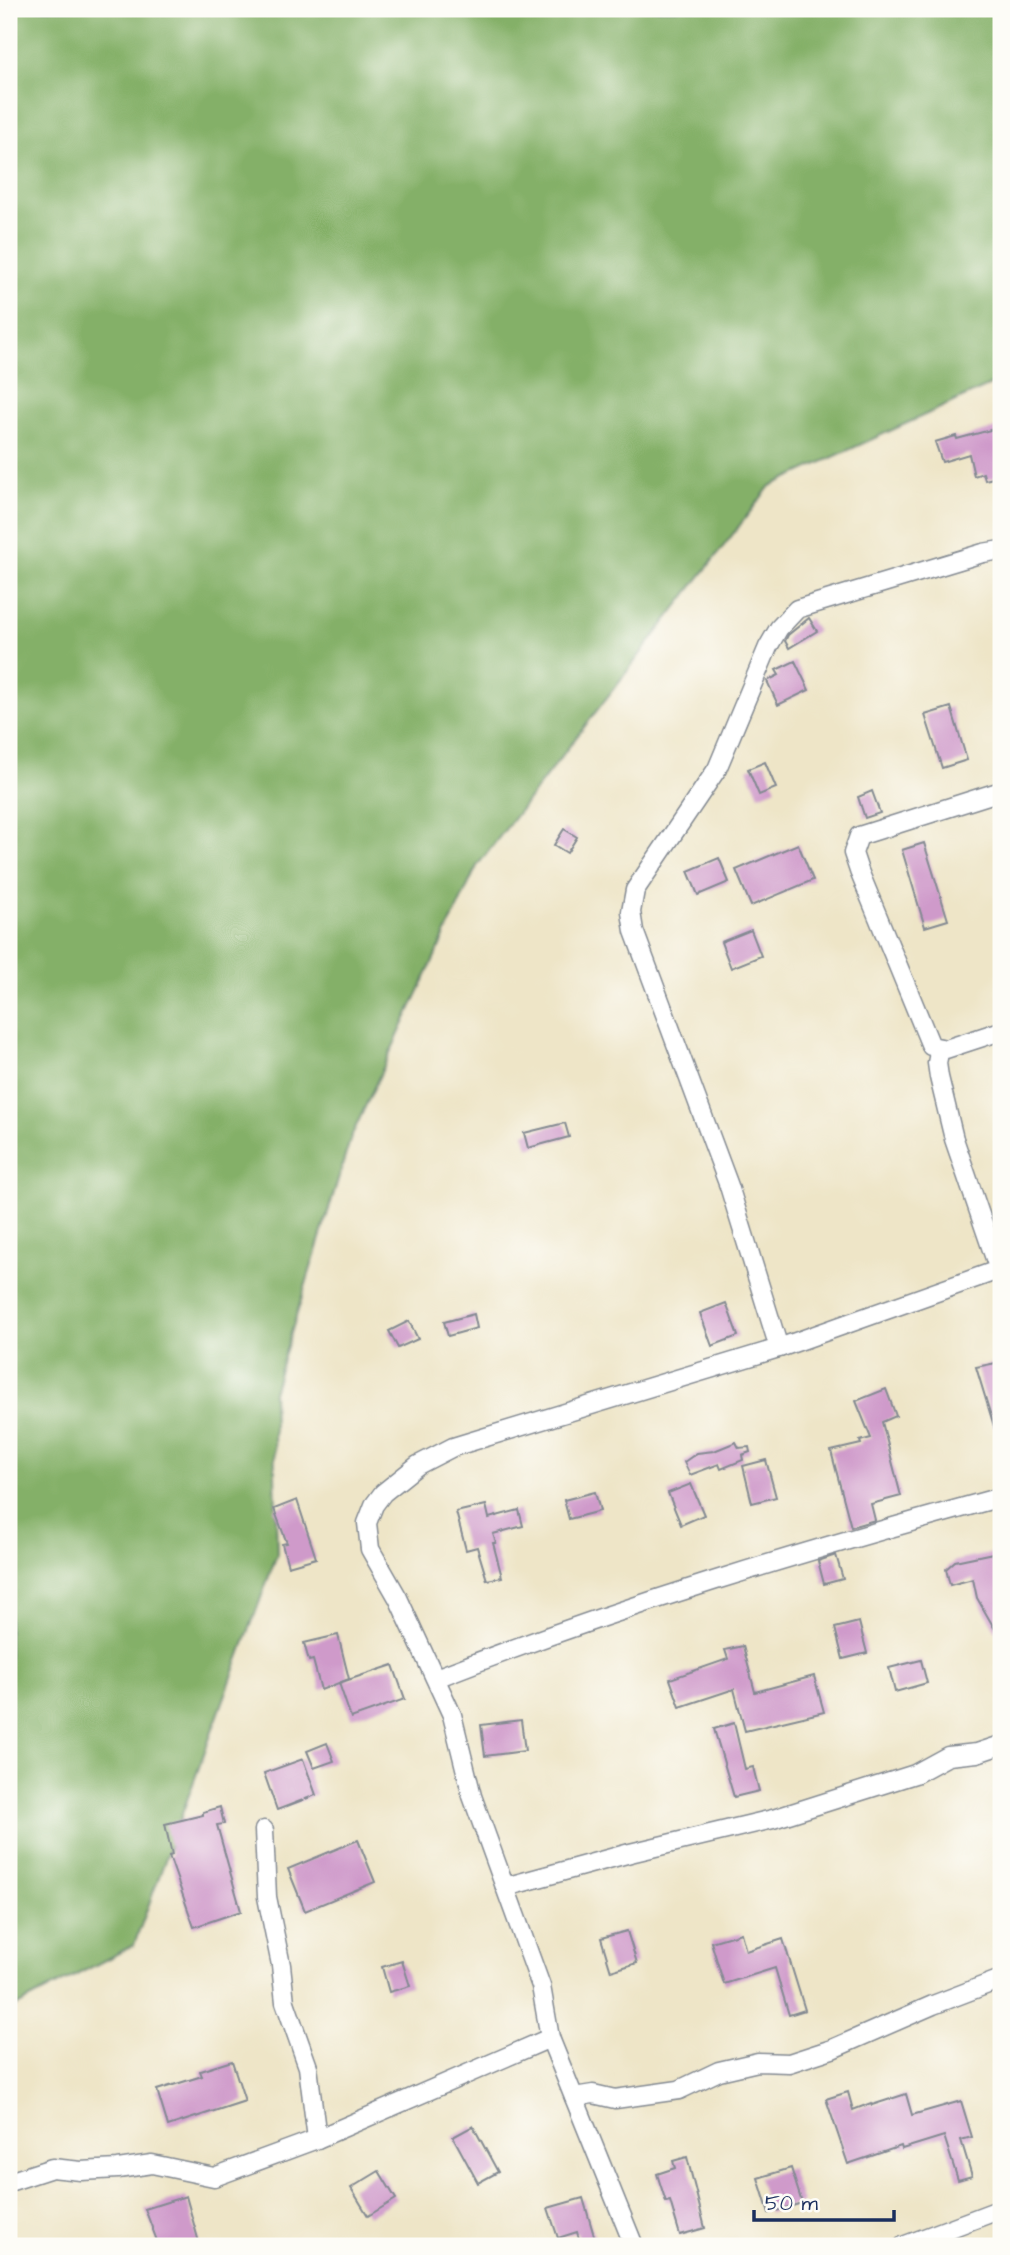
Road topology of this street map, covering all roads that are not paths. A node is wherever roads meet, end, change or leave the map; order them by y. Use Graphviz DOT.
graph roads {
  1 [pos="1001,550"];
  2 [pos="1001,791"];
  3 [pos="1001,1031"];
  4 [pos="940,1048"];
  5 [pos="1000,1270"];
  6 [pos="779,1348"];
  7 [pos="1001,1497"];
  8 [pos="436,1678"];
  9 [pos="1001,1745"];
  10 [pos="264,1830"];
  11 [pos="505,1887"];
  12 [pos="1001,1979"];
  13 [pos="550,2038"];
  14 [pos="574,2097"];
  15 [pos="317,2139"];
  16 [pos="9,2182"];
  17 [pos="1001,2209"];
  18 [pos="634,2246"];
  19 [pos="903,2246"];
  1 -- 6 [label="street"];
  2 -- 4 [label="street"];
  3 -- 4 [label="street"];
  4 -- 5 [label="street"];
  5 -- 6 [label="street"];
  6 -- 8 [label="street"];
  7 -- 8 [label="street"];
  8 -- 11 [label="street"];
  9 -- 11 [label="street"];
  10 -- 15 [label="street"];
  11 -- 13 [label="street"];
  12 -- 14 [label="street"];
  13 -- 14 [label="street"];
  13 -- 15 [label="street"];
  14 -- 18 [label="street"];
  15 -- 16 [label="street"];
  17 -- 19 [label="street"];
}
